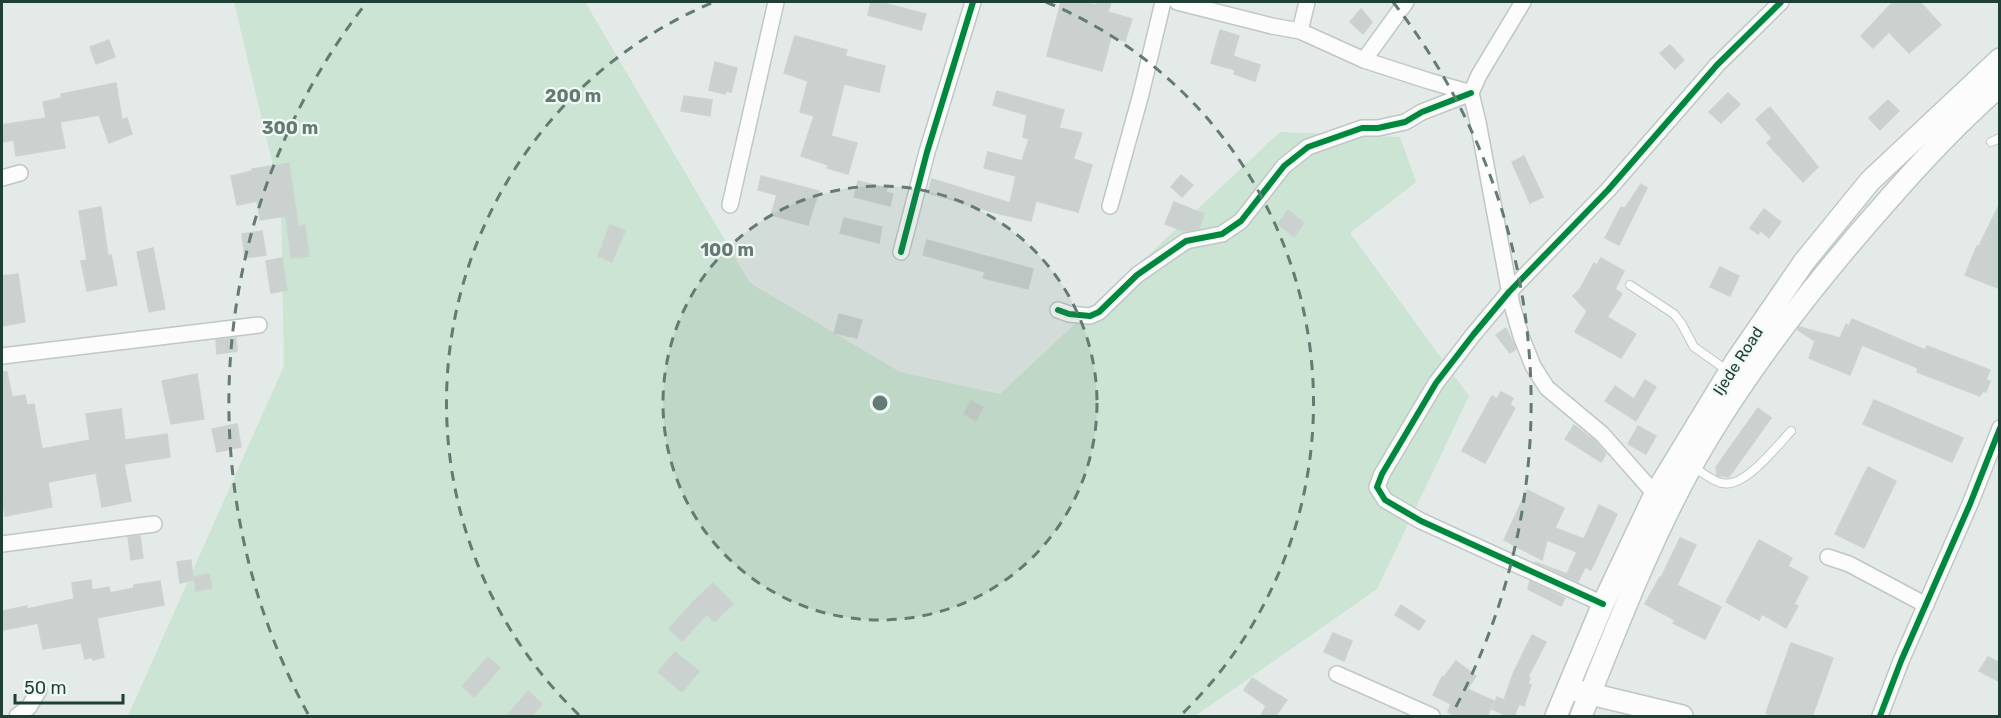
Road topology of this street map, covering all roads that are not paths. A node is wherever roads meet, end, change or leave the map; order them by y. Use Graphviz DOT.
graph roads {
  1 [pos="776,2"];
  2 [pos="973,2"];
  3 [pos="1163,2"];
  4 [pos="1177,2"];
  5 [pos="1307,2"];
  6 [pos="1406,2"];
  7 [pos="1523,2"];
  8 [pos="1781,2"];
  9 [pos="1300,31"];
  10 [pos="2000,59"];
  11 [pos="1364,60"];
  12 [pos="2000,86"];
  13 [pos="1471,93"];
  14 [pos="2000,138"];
  15 [pos="1991,142"];
  16 [pos="20,173"];
  17 [pos="2,178"];
  18 [pos="730,205"];
  19 [pos="1110,206"];
  20 [pos="900,252"];
  21 [pos="1630,285"];
  22 [pos="1509,292"];
  23 [pos="1058,310"];
  24 [pos="259,325"];
  25 [pos="2,356"];
  26 [pos="1729,372"];
  27 [pos="2000,428"];
  28 [pos="1791,431"];
  29 [pos="1691,467"];
  30 [pos="1655,494"];
  31 [pos="154,524"];
  32 [pos="2,544"];
  33 [pos="1828,557"];
  34 [pos="1603,604"];
  35 [pos="1926,605"];
  36 [pos="1337,674"];
  37 [pos="1567,689"];
  38 [pos="39,690"];
  39 [pos="1590,694"];
  40 [pos="17,717"];
  41 [pos="1432,717"];
  42 [pos="1556,717"];
  43 [pos="1581,717"];
  44 [pos="1682,717"];
  45 [pos="1880,717"];
  1 -- 18 [label="street"];
  2 -- 20 [label="street"];
  3 -- 19 [label="street"];
  4 -- 9 [label="street"];
  5 -- 9 [label="street"];
  6 -- 11 [label="street"];
  7 -- 13 [label="street"];
  8 -- 22 [label="street"];
  9 -- 11 [label="street"];
  10 -- 26 [label="main road, Ijede Road"];
  11 -- 13 [label="street"];
  12 -- 29 [label="main road, Ijede Road"];
  13 -- 22 [label="street"];
  13 -- 23 [label="street"];
  14 -- 15 [label="lane"];
  16 -- 17 [label="street"];
  21 -- 26 [label="lane"];
  22 -- 30 [label="street"];
  22 -- 34 [label="street"];
  24 -- 25 [label="street"];
  26 -- 30 [label="main road, Ijede Road"];
  27 -- 35 [label="street"];
  28 -- 29 [label="lane"];
  29 -- 39 [label="main road, Ijede Road"];
  30 -- 34 [label="main road, Ijede Road"];
  31 -- 32 [label="street"];
  33 -- 35 [label="street"];
  34 -- 37 [label="main road, Ijede Road"];
  35 -- 45 [label="street"];
  36 -- 41 [label="street"];
  37 -- 39 [label="main road"];
  37 -- 42 [label="main road, Ijede Road"];
  38 -- 40 [label="street"];
  39 -- 43 [label="main road, Ijede Road"];
  39 -- 44 [label="main road"];
}
